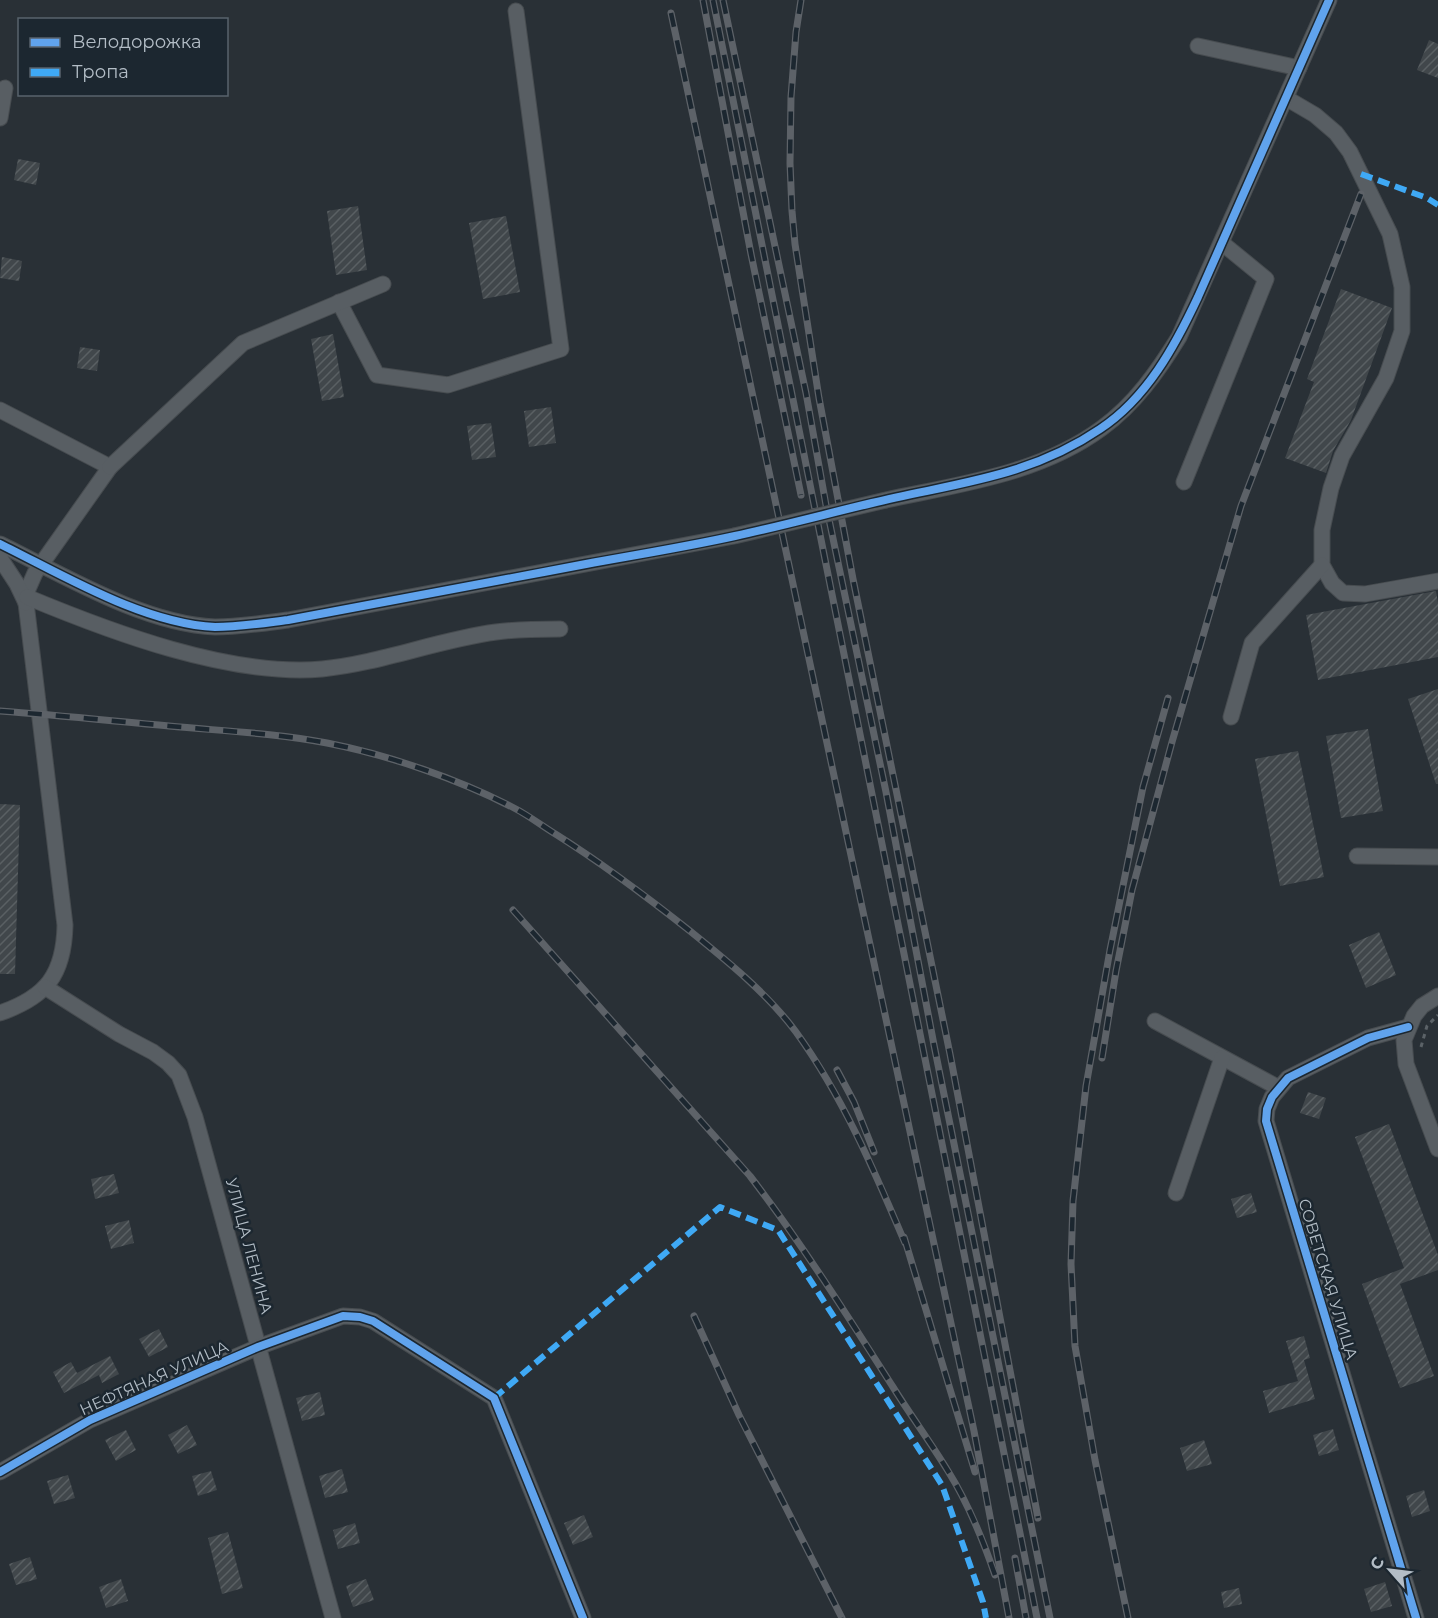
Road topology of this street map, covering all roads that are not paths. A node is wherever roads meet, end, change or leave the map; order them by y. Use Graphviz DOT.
graph roads {
  1 [pos="1329,0"];
  2 [pos="516,11"];
  3 [pos="1198,46"];
  4 [pos="1299,68"];
  5 [pos="4,88"];
  6 [pos="1286,98"];
  7 [pos="0,118"];
  8 [pos="1222,243"];
  9 [pos="383,284"];
  10 [pos="339,302"];
  11 [pos="0,410"];
  12 [pos="110,467"];
  13 [pos="1184,482"];
  14 [pos="0,544"];
  15 [pos="0,558"];
  16 [pos="41,565"];
  17 [pos="1322,565"];
  18 [pos="1438,581"];
  19 [pos="27,600"];
  20 [pos="560,628"];
  21 [pos="1232,717"];
  22 [pos="1357,856"];
  23 [pos="1438,857"];
  24 [pos="45,987"];
  25 [pos="1438,996"];
  26 [pos="0,1013"];
  27 [pos="1155,1022"];
  28 [pos="1408,1027"];
  29 [pos="1222,1058"];
  30 [pos="1279,1088"];
  31 [pos="1438,1149"];
  32 [pos="1176,1193"];
  33 [pos="258,1347"];
  34 [pos="0,1472"];
  35 [pos="333,1618"];
  36 [pos="583,1618"];
  37 [pos="1416,1618"];
  1 -- 4 [label="street"];
  2 -- 10 [label="street"];
  3 -- 4 [label="street"];
  4 -- 6 [label="street"];
  5 -- 7 [label="street"];
  6 -- 8 [label="street"];
  6 -- 17 [label="street"];
  8 -- 13 [label="street"];
  8 -- 16 [label="street, bridge"];
  9 -- 10 [label="street"];
  10 -- 12 [label="street"];
  11 -- 12 [label="street"];
  12 -- 16 [label="street"];
  14 -- 16 [label="street"];
  15 -- 19 [label="street"];
  16 -- 19 [label="street"];
  17 -- 18 [label="street"];
  17 -- 21 [label="street"];
  19 -- 20 [label="street"];
  19 -- 24 [label="street"];
  22 -- 23 [label="street"];
  24 -- 26 [label="street"];
  24 -- 33 [label="street, УЛИЦА ЛЕНИНА"];
  25 -- 28 [label="street"];
  27 -- 29 [label="street"];
  28 -- 30 [label="street, СОВЕТСКАЯ УЛИЦА"];
  28 -- 31 [label="street"];
  29 -- 30 [label="street"];
  29 -- 32 [label="street"];
  30 -- 37 [label="street, СОВЕТСКАЯ УЛИЦА"];
  33 -- 34 [label="street, НЕФТЯНАЯ УЛИЦА"];
  33 -- 35 [label="street, УЛИЦА ЛЕНИНА"];
  33 -- 36 [label="street, НЕФТЯНАЯ УЛИЦА"];
}
